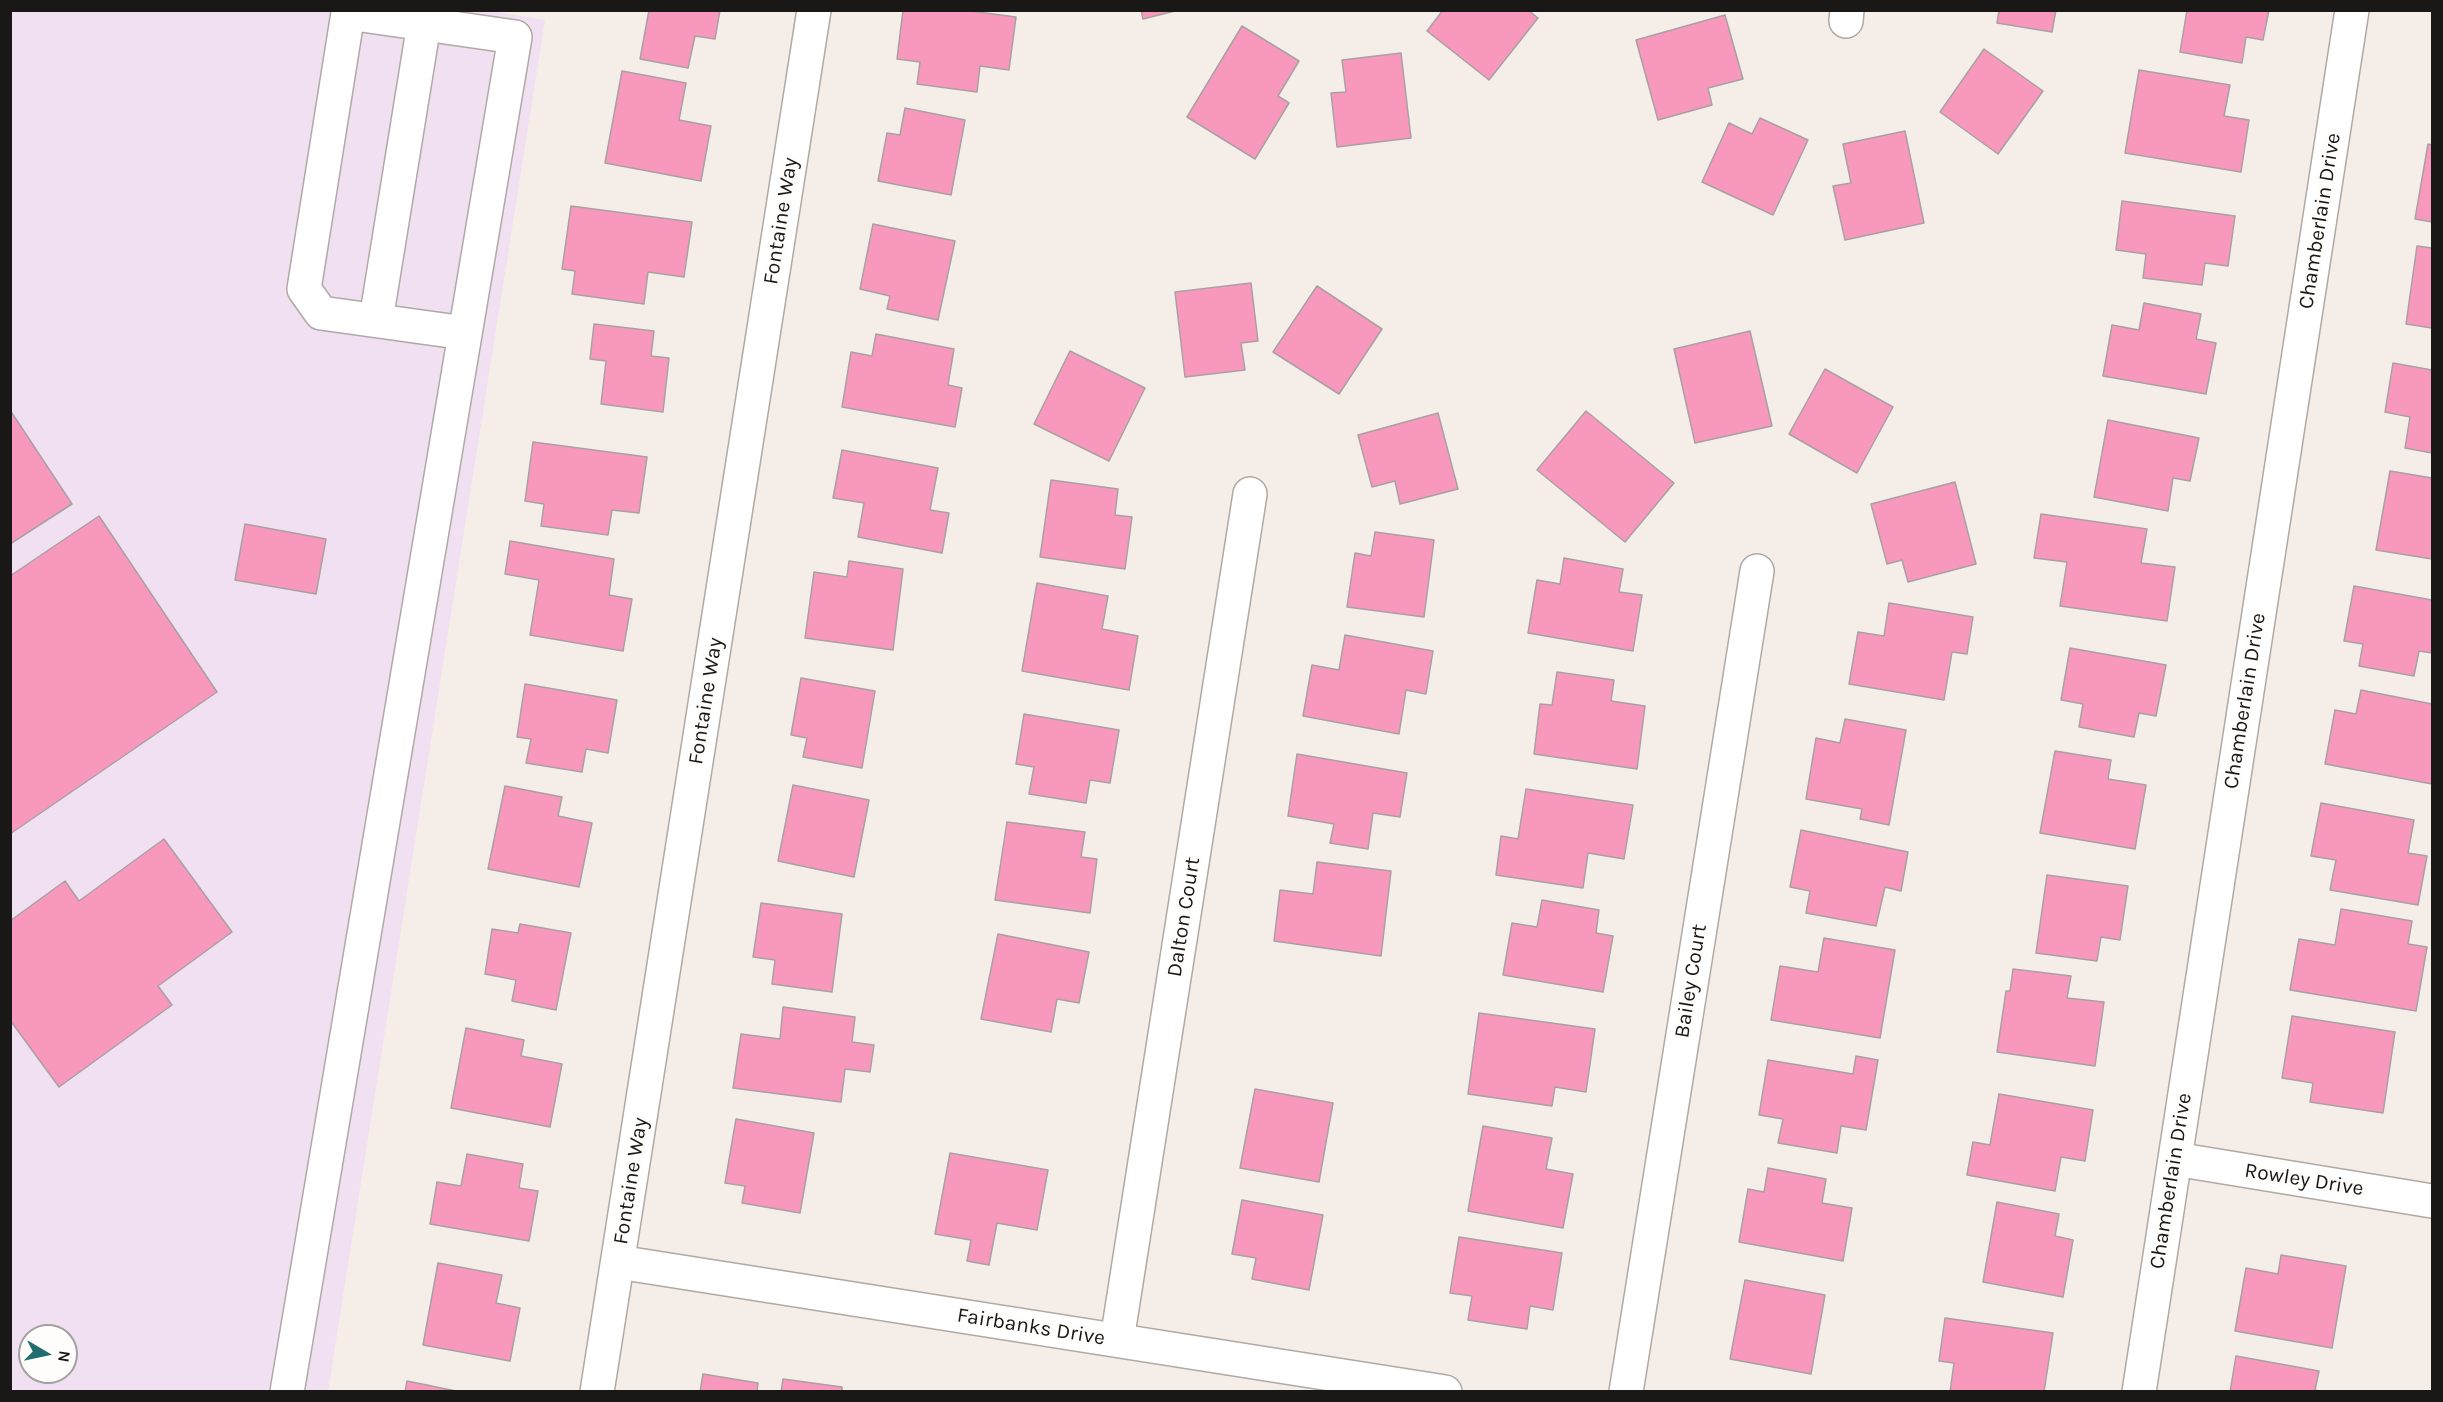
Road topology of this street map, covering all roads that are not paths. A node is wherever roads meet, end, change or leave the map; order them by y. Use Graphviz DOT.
graph roads {
  1 [pos="814,10"];
  2 [pos="2352,10"];
  3 [pos="424,24"];
  4 [pos="376,320"];
  5 [pos="465,333"];
  6 [pos="1250,494"];
  7 [pos="1757,571"];
  8 [pos="2175,1159"];
  9 [pos="2433,1201"];
  10 [pos="618,1262"];
  11 [pos="1118,1340"];
  12 [pos="286,1392"];
  13 [pos="597,1392"];
  14 [pos="1445,1392"];
  15 [pos="1626,1392"];
  16 [pos="2139,1392"];
  1 -- 10 [label="street, Fontaine Way"];
  2 -- 8 [label="street, Chamberlain Drive"];
  3 -- 4 [label="street"];
  3 -- 4 [label="street"];
  3 -- 5 [label="street"];
  4 -- 5 [label="street"];
  5 -- 12 [label="street"];
  6 -- 11 [label="street, Dalton Court"];
  7 -- 15 [label="street, Bailey Court"];
  8 -- 9 [label="street, Rowley Drive"];
  8 -- 16 [label="street, Chamberlain Drive"];
  10 -- 11 [label="street, Fairbanks Drive"];
  10 -- 13 [label="street, Fontaine Way"];
  11 -- 14 [label="street, Fairbanks Drive"];
}
